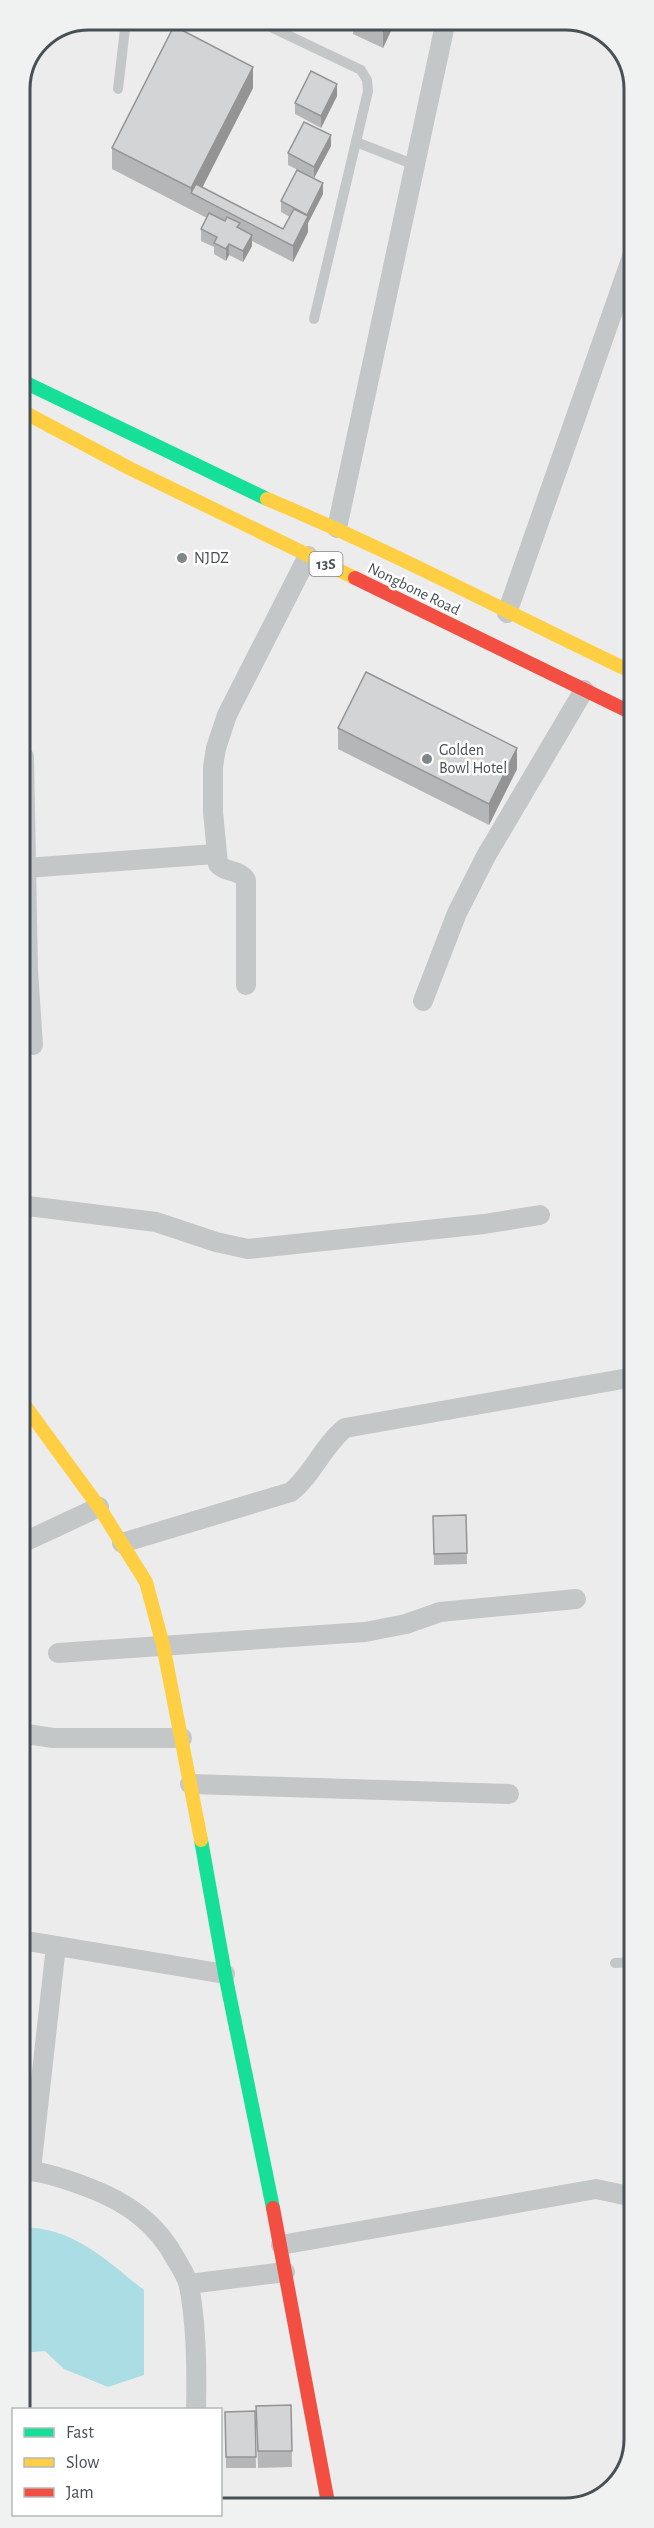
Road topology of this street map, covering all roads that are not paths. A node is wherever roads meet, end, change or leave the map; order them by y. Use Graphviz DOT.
graph roads {
  1 [pos="125,30"];
  2 [pos="277,30"];
  3 [pos="444,30"];
  4 [pos="118,89"];
  5 [pos="356,141"];
  6 [pos="415,165"];
  7 [pos="624,280"];
  8 [pos="314,319"];
  9 [pos="30,385"];
  10 [pos="30,415"];
  11 [pos="337,528"];
  12 [pos="308,556"];
  13 [pos="507,613"];
  14 [pos="624,668"];
  15 [pos="584,690"];
  16 [pos="624,705"];
  17 [pos="215,854"];
  18 [pos="30,868"];
  19 [pos="246,985"];
  20 [pos="30,1001"];
  21 [pos="423,1001"];
  22 [pos="33,1045"];
  23 [pos="30,1206"];
  24 [pos="540,1215"];
  25 [pos="624,1379"];
  26 [pos="30,1413"];
  27 [pos="99,1506"];
  28 [pos="30,1539"];
  29 [pos="122,1543"];
  30 [pos="576,1599"];
  31 [pos="163,1645"];
  32 [pos="58,1653"];
  33 [pos="30,1735"];
  34 [pos="182,1738"];
  35 [pos="190,1784"];
  36 [pos="509,1794"];
  37 [pos="30,1942"];
  38 [pos="56,1946"];
  39 [pos="615,1963"];
  40 [pos="624,1963"];
  41 [pos="225,1974"];
  42 [pos="30,2140"];
  43 [pos="30,2171"];
  44 [pos="624,2195"];
  45 [pos="281,2245"];
  46 [pos="285,2272"];
  47 [pos="189,2284"];
  48 [pos="196,2408"];
  49 [pos="327,2498"];
  1 -- 4 [label="lane"];
  2 -- 5 [label="lane"];
  3 -- 6 [label="street"];
  5 -- 6 [label="lane"];
  5 -- 8 [label="lane"];
  6 -- 11 [label="street"];
  7 -- 13 [label="street"];
  9 -- 11 [label="main road, Nongbone Road / 13S"];
  10 -- 12 [label="main road, Nongbone Road / 13S"];
  11 -- 13 [label="main road, Nongbone Road / 13S"];
  12 -- 15 [label="main road, Nongbone Road / 13S"];
  12 -- 17 [label="street"];
  13 -- 14 [label="main road, Nongbone Road / 13S"];
  15 -- 16 [label="main road, Nongbone Road / 13S"];
  15 -- 21 [label="street"];
  17 -- 18 [label="street"];
  17 -- 19 [label="street"];
  20 -- 22 [label="street"];
  23 -- 24 [label="street"];
  25 -- 29 [label="street"];
  26 -- 27 [label="main road"];
  27 -- 28 [label="street"];
  27 -- 29 [label="main road"];
  29 -- 31 [label="main road"];
  30 -- 31 [label="street"];
  31 -- 32 [label="street"];
  31 -- 34 [label="main road"];
  33 -- 34 [label="street"];
  34 -- 35 [label="main road"];
  35 -- 36 [label="street"];
  35 -- 41 [label="main road"];
  37 -- 38 [label="street"];
  38 -- 41 [label="street"];
  38 -- 42 [label="street"];
  39 -- 40 [label="lane"];
  41 -- 45 [label="main road"];
  43 -- 47 [label="street"];
  44 -- 45 [label="street"];
  45 -- 46 [label="main road"];
  46 -- 47 [label="street"];
  46 -- 49 [label="main road"];
  47 -- 48 [label="street"];
}
